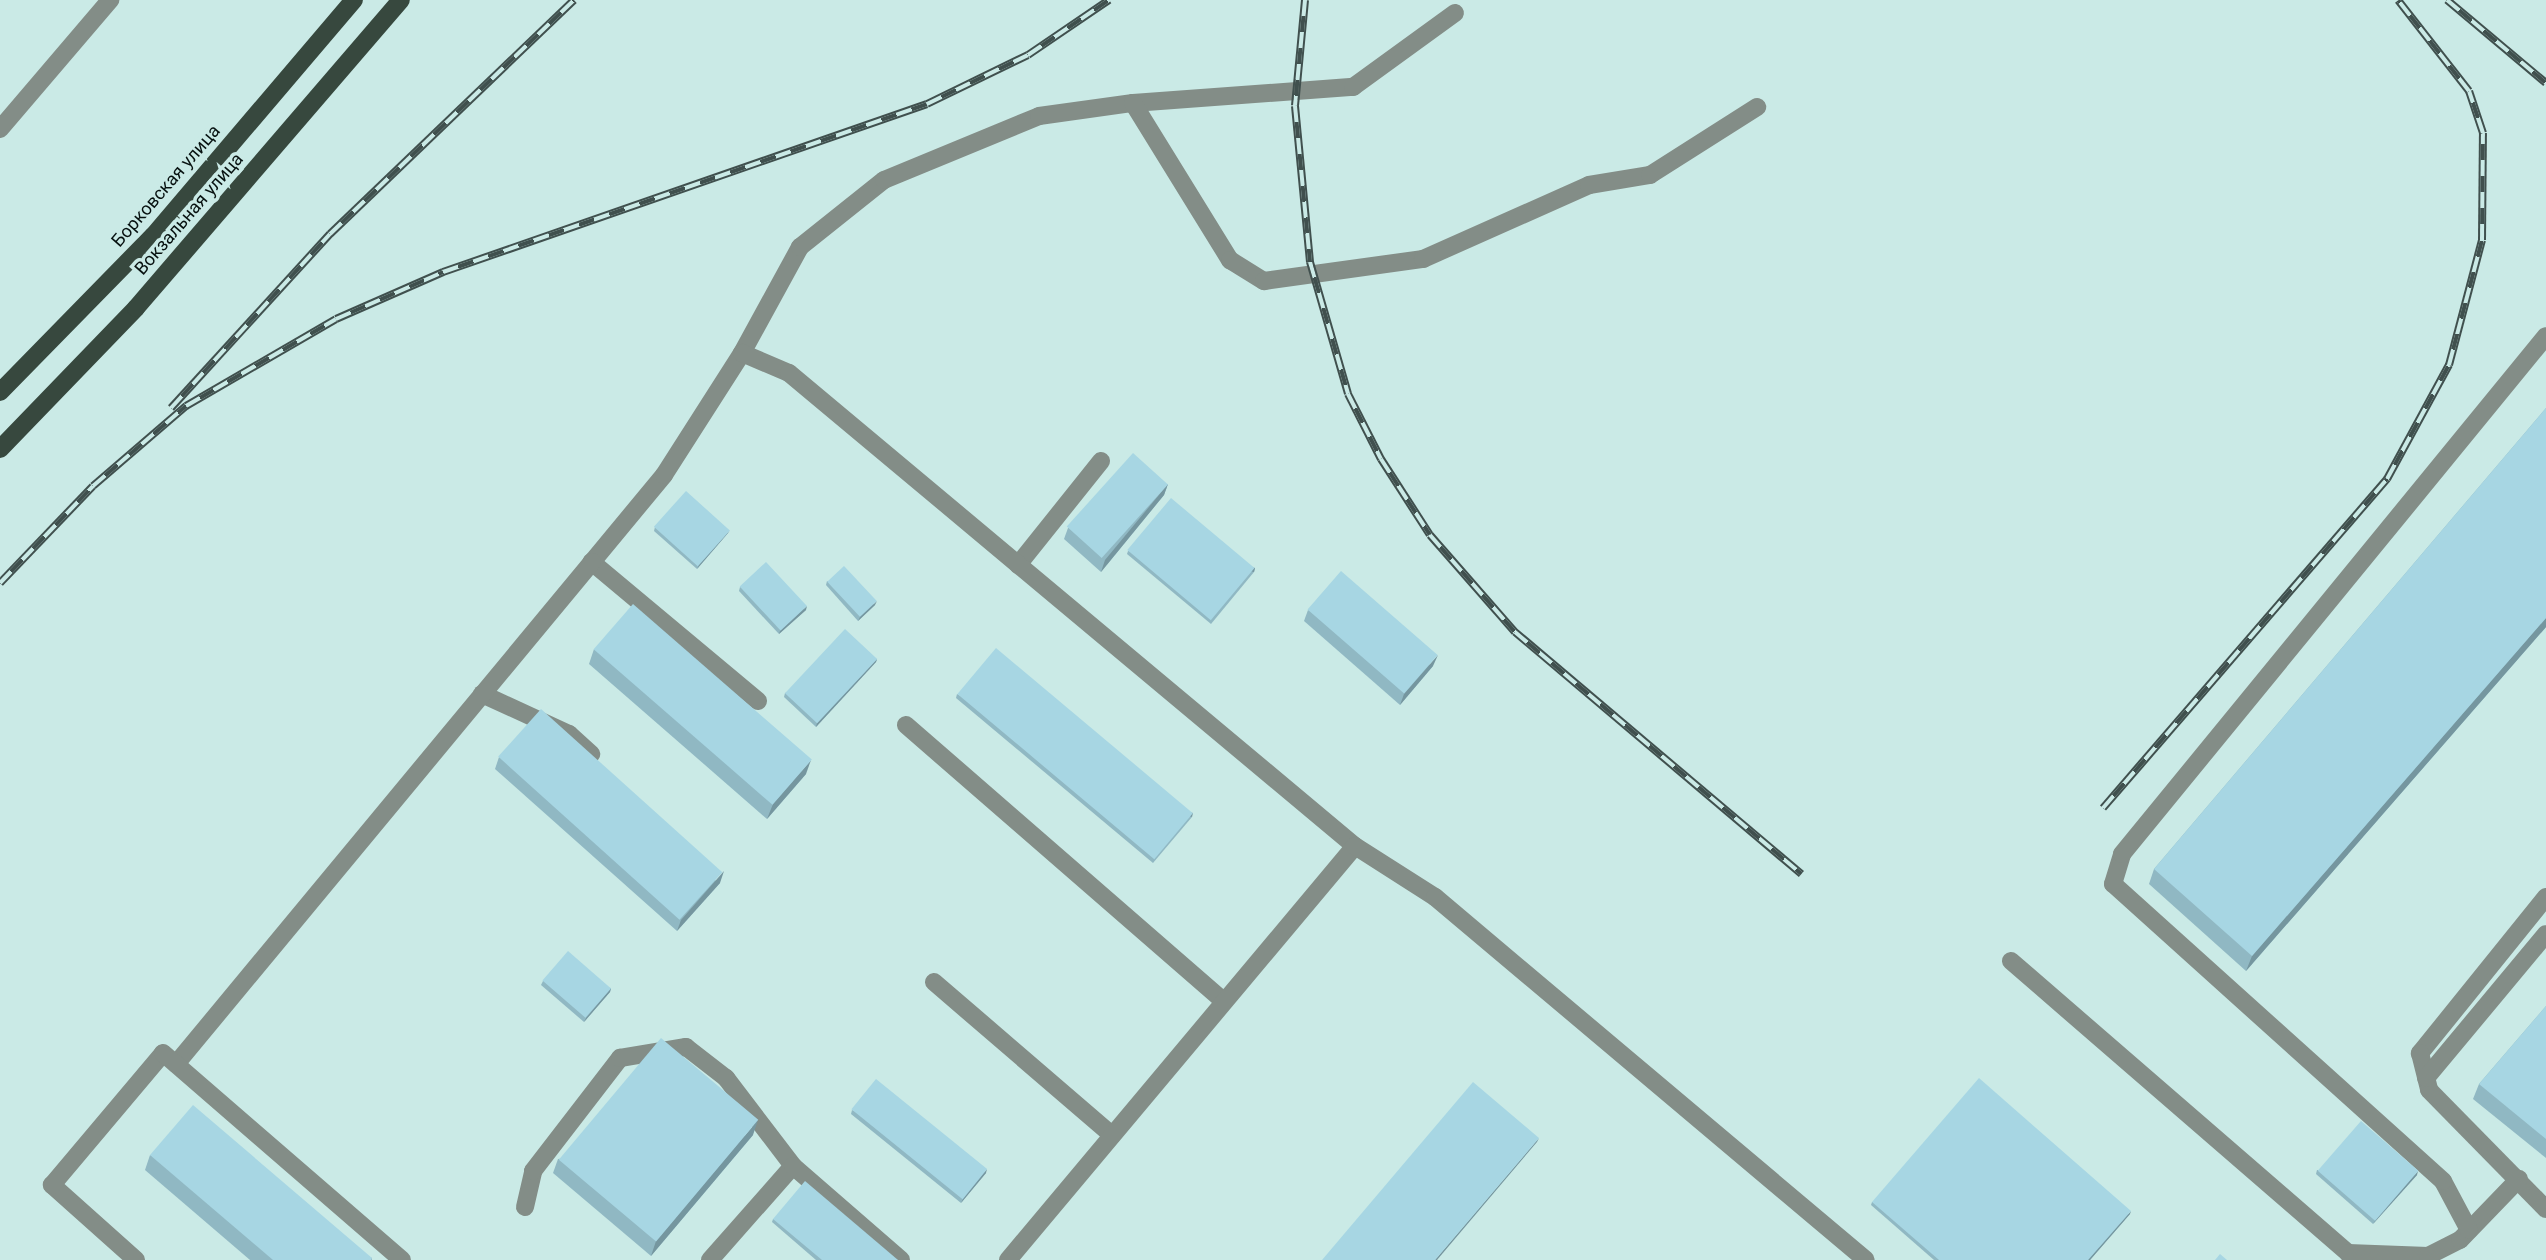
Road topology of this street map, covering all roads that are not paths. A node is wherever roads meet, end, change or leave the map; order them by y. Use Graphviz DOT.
graph roads {
  1 [pos="110,0"];
  2 [pos="354,0"];
  3 [pos="401,0"];
  4 [pos="1455,13"];
  5 [pos="1133,103"];
  6 [pos="1757,107"];
  7 [pos="0,129"];
  8 [pos="2546,336"];
  9 [pos="742,353"];
  10 [pos="0,392"];
  11 [pos="0,449"];
  12 [pos="1101,460"];
  13 [pos="592,562"];
  14 [pos="1018,565"];
  15 [pos="482,694"];
  16 [pos="758,701"];
  17 [pos="905,725"];
  18 [pos="606,769"];
  19 [pos="1355,846"];
  20 [pos="2546,897"];
  21 [pos="2546,934"];
  22 [pos="2011,961"];
  23 [pos="934,982"];
  24 [pos="1224,1002"];
  25 [pos="176,1064"];
  26 [pos="2426,1078"];
  27 [pos="1112,1135"];
  28 [pos="793,1166"];
  29 [pos="2519,1179"];
  30 [pos="525,1207"];
  31 [pos="2546,1209"];
  32 [pos="2469,1230"];
  33 [pos="136,1260"];
  34 [pos="402,1260"];
  35 [pos="709,1260"];
  36 [pos="901,1260"];
  37 [pos="1008,1260"];
  38 [pos="1866,1260"];
  1 -- 7 [label="lane"];
  2 -- 10 [label="main road, Борковская улица"];
  3 -- 11 [label="main road, Вокзальная улица"];
  4 -- 5 [label="lane"];
  5 -- 6 [label="lane"];
  5 -- 9 [label="lane"];
  8 -- 32 [label="lane"];
  9 -- 13 [label="lane"];
  9 -- 14 [label="lane"];
  12 -- 14 [label="lane"];
  13 -- 15 [label="lane"];
  13 -- 16 [label="lane"];
  14 -- 19 [label="lane"];
  15 -- 18 [label="lane"];
  15 -- 25 [label="lane"];
  17 -- 24 [label="lane"];
  19 -- 24 [label="lane"];
  19 -- 38 [label="lane"];
  20 -- 26 [label="lane"];
  21 -- 26 [label="lane"];
  22 -- 32 [label="lane"];
  23 -- 27 [label="lane"];
  24 -- 27 [label="lane"];
  25 -- 33 [label="lane"];
  25 -- 34 [label="lane"];
  26 -- 29 [label="lane"];
  27 -- 37 [label="lane"];
  28 -- 30 [label="lane"];
  28 -- 35 [label="lane"];
  28 -- 36 [label="lane"];
  29 -- 31 [label="lane"];
  29 -- 32 [label="lane"];
}
